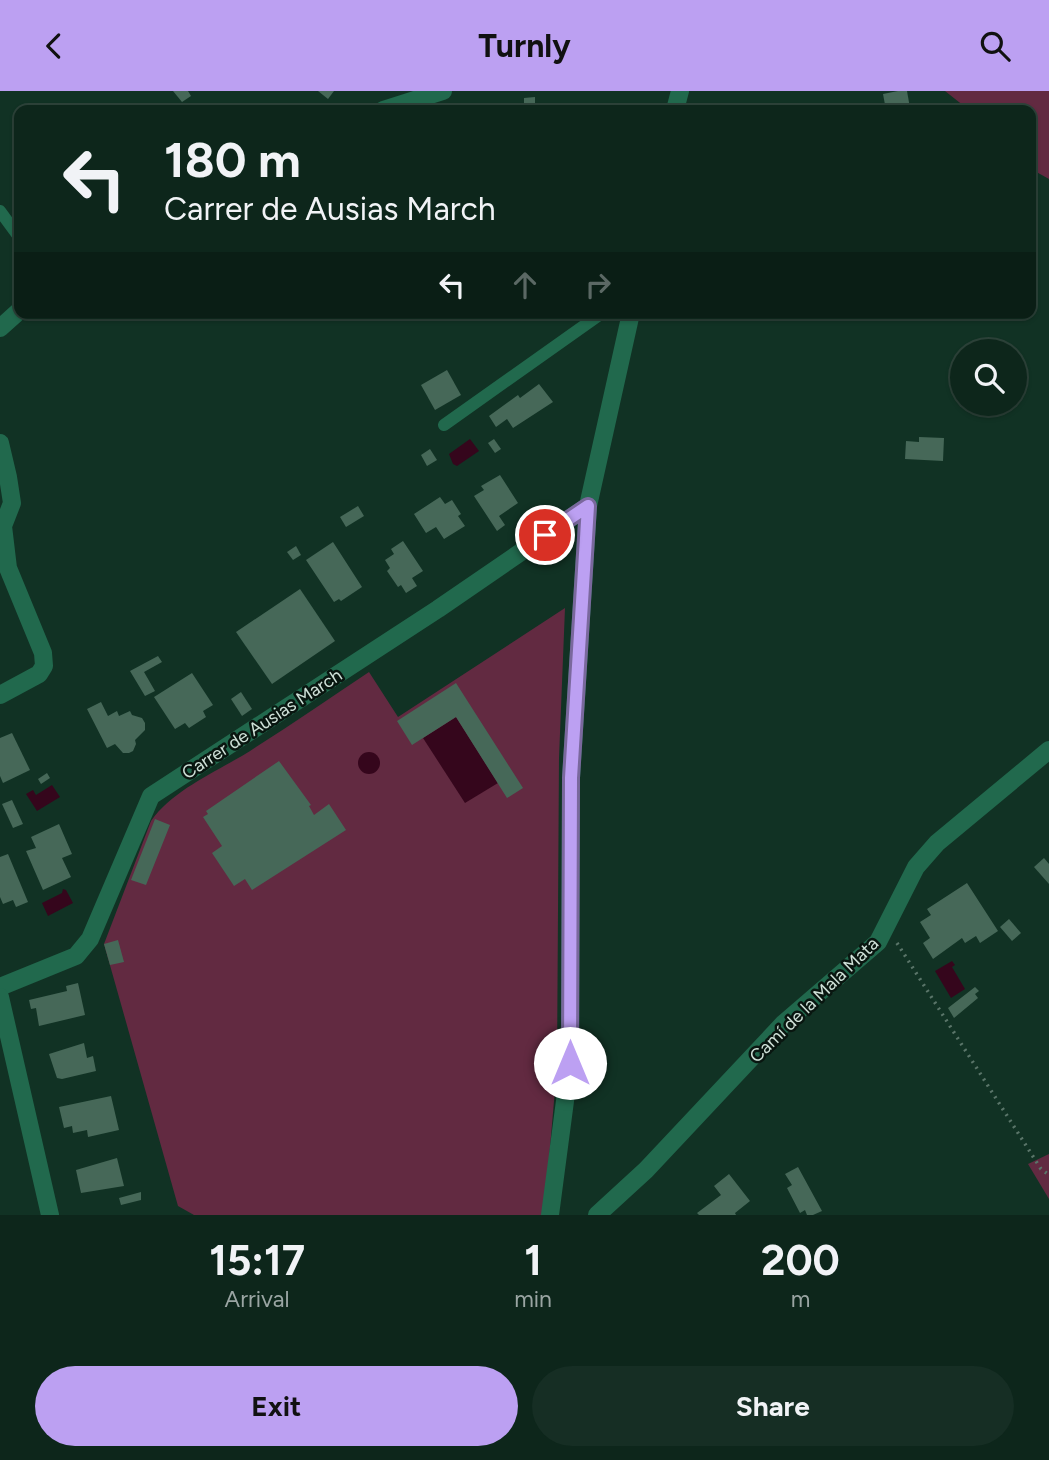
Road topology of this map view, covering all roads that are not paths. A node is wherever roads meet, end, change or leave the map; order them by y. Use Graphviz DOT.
graph roads {
  1 [pos="443,91"];
  2 [pos="399,105"];
  3 [pos="0,211"];
  4 [pos="14,230"];
  5 [pos="14,315"];
  6 [pos="594,319"];
  7 [pos="630,319"];
  8 [pos="0,328"];
  9 [pos="444,425"];
  10 [pos="0,443"];
  11 [pos="588,506"];
  12 [pos="0,695"];
  13 [pos="1049,750"];
  14 [pos="0,987"];
  15 [pos="0,997"];
  16 [pos="50,1215"];
  17 [pos="550,1215"];
  18 [pos="597,1215"];
  1 -- 2 [label="street"];
  3 -- 4 [label="lane"];
  5 -- 8 [label="street"];
  6 -- 9 [label="lane"];
  7 -- 11 [label="street"];
  10 -- 12 [label="street"];
  11 -- 14 [label="street, Carrer de Ausias March"];
  11 -- 17 [label="street"];
  13 -- 18 [label="street, Camí de la Mala Mata"];
  15 -- 16 [label="street"];
}
